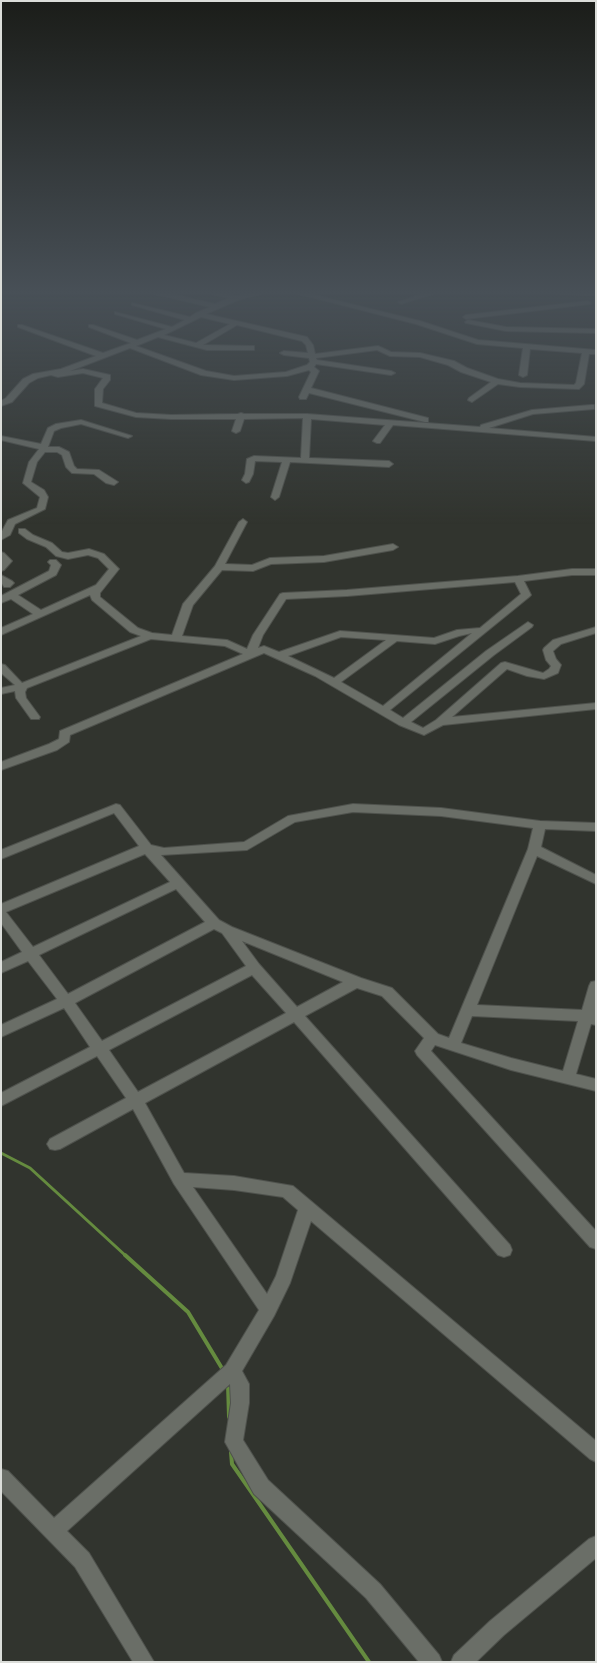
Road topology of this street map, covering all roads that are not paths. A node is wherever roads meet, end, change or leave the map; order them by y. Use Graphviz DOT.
graph roads {
  1 [pos="69,369"];
  2 [pos="192,369"];
  3 [pos="298,369"];
  4 [pos="314,369"];
  5 [pos="359,369"];
  6 [pos="461,369"];
  7 [pos="523,369"];
  8 [pos="583,369"];
  9 [pos="50,373"];
  10 [pos="391,373"];
  11 [pos="523,375"];
  12 [pos="497,381"];
  13 [pos="308,390"];
  14 [pos="303,397"];
  15 [pos="472,400"];
  16 [pos="1,404"];
  17 [pos="590,407"];
  18 [pos="241,415"];
  19 [pos="307,416"];
  20 [pos="391,422"];
  21 [pos="424,425"];
  22 [pos="477,429"];
  23 [pos="236,431"];
  24 [pos="128,436"];
  25 [pos="1,438"];
  26 [pos="596,439"];
  27 [pos="377,441"];
  28 [pos="43,449"];
  29 [pos="287,459"];
  30 [pos="305,461"];
  31 [pos="390,464"];
  32 [pos="246,480"];
  33 [pos="114,482"];
  34 [pos="275,497"];
  35 [pos="243,522"];
  36 [pos="22,531"];
  37 [pos="1,537"];
  38 [pos="394,548"];
  39 [pos="1,555"];
  40 [pos="53,562"];
  41 [pos="219,567"];
  42 [pos="1,568"];
  43 [pos="596,572"];
  44 [pos="518,579"];
  45 [pos="102,586"];
  46 [pos="12,595"];
  47 [pos="1,600"];
  48 [pos="40,614"];
  49 [pos="528,625"];
  50 [pos="596,630"];
  51 [pos="483,631"];
  52 [pos="1,632"];
  53 [pos="150,636"];
  54 [pos="176,638"];
  55 [pos="394,639"];
  56 [pos="250,654"];
  57 [pos="278,656"];
  58 [pos="1,667"];
  59 [pos="334,683"];
  60 [pos="20,684"];
  61 [pos="1,691"];
  62 [pos="596,706"];
  63 [pos="383,711"];
  64 [pos="35,717"];
  65 [pos="440,722"];
  66 [pos="403,723"];
  67 [pos="1,766"];
  68 [pos="540,825"];
  69 [pos="596,827"];
  70 [pos="147,848"];
  71 [pos="534,849"];
  72 [pos="1,855"];
  73 [pos="596,880"];
  74 [pos="178,883"];
  75 [pos="1,909"];
  76 [pos="1,914"];
  77 [pos="214,923"];
  78 [pos="227,930"];
  79 [pos="31,954"];
  80 [pos="1,968"];
  81 [pos="254,968"];
  82 [pos="356,982"];
  83 [pos="596,986"];
  84 [pos="66,1001"];
  85 [pos="468,1010"];
  86 [pos="295,1016"];
  87 [pos="592,1018"];
  88 [pos="1,1031"];
  89 [pos="433,1038"];
  90 [pos="454,1046"];
  91 [pos="99,1049"];
  92 [pos="568,1078"];
  93 [pos="596,1085"];
  94 [pos="135,1099"];
  95 [pos="1,1100"];
  96 [pos="56,1144"];
  97 [pos="179,1179"];
  98 [pos="307,1208"];
  99 [pos="596,1242"];
  100 [pos="504,1250"];
  101 [pos="268,1310"];
  102 [pos="232,1371"];
  103 [pos="596,1453"];
  104 [pos="1,1478"];
  105 [pos="53,1531"];
  106 [pos="596,1546"];
  107 [pos="144,1662"];
  108 [pos="432,1662"];
  109 [pos="461,1662"];
  1 -- 9 [label="street"];
  2 -- 3 [label="street"];
  4 -- 13 [label="street"];
  5 -- 10 [label="street"];
  6 -- 12 [label="street"];
  7 -- 11 [label="street"];
  8 -- 12 [label="street"];
  9 -- 16 [label="street"];
  9 -- 18 [label="street"];
  12 -- 15 [label="street"];
  13 -- 14 [label="street"];
  13 -- 21 [label="street"];
  17 -- 22 [label="street"];
  18 -- 19 [label="street"];
  18 -- 23 [label="street"];
  19 -- 20 [label="street"];
  19 -- 30 [label="street"];
  20 -- 21 [label="street"];
  20 -- 27 [label="street"];
  21 -- 22 [label="street"];
  22 -- 26 [label="street"];
  24 -- 28 [label="street"];
  25 -- 28 [label="street"];
  28 -- 33 [label="street"];
  28 -- 37 [label="street"];
  29 -- 30 [label="street"];
  29 -- 32 [label="street"];
  29 -- 34 [label="street"];
  30 -- 31 [label="street"];
  35 -- 41 [label="street"];
  36 -- 45 [label="street"];
  38 -- 41 [label="street"];
  39 -- 42 [label="street"];
  40 -- 46 [label="street"];
  41 -- 54 [label="street"];
  43 -- 44 [label="street"];
  44 -- 51 [label="street"];
  44 -- 56 [label="street"];
  45 -- 48 [label="street"];
  45 -- 53 [label="street"];
  46 -- 47 [label="street"];
  46 -- 48 [label="street"];
  48 -- 52 [label="street"];
  49 -- 66 [label="street"];
  50 -- 65 [label="street"];
  51 -- 55 [label="street"];
  51 -- 63 [label="street"];
  53 -- 54 [label="street"];
  53 -- 60 [label="street"];
  54 -- 56 [label="street"];
  55 -- 57 [label="street"];
  55 -- 59 [label="street"];
  56 -- 57 [label="street"];
  56 -- 67 [label="street"];
  57 -- 59 [label="street"];
  58 -- 60 [label="street"];
  59 -- 63 [label="street"];
  60 -- 61 [label="street"];
  60 -- 64 [label="street"];
  62 -- 65 [label="street"];
  63 -- 66 [label="street"];
  65 -- 66 [label="street"];
  68 -- 69 [label="street"];
  68 -- 70 [label="street"];
  68 -- 71 [label="street"];
  70 -- 72 [label="street"];
  70 -- 74 [label="street"];
  70 -- 75 [label="street"];
  71 -- 73 [label="street"];
  71 -- 85 [label="street"];
  74 -- 77 [label="street"];
  74 -- 79 [label="street"];
  76 -- 79 [label="street"];
  77 -- 78 [label="street"];
  77 -- 84 [label="street"];
  78 -- 81 [label="street"];
  78 -- 82 [label="street"];
  79 -- 80 [label="street"];
  79 -- 84 [label="street"];
  81 -- 86 [label="street"];
  81 -- 91 [label="street"];
  82 -- 86 [label="street"];
  82 -- 89 [label="street"];
  83 -- 87 [label="street"];
  84 -- 88 [label="street"];
  84 -- 91 [label="street"];
  85 -- 87 [label="street"];
  85 -- 90 [label="street"];
  86 -- 94 [label="street"];
  86 -- 100 [label="street"];
  87 -- 92 [label="street"];
  89 -- 90 [label="street"];
  89 -- 99 [label="street"];
  90 -- 92 [label="street"];
  91 -- 94 [label="street"];
  91 -- 95 [label="street"];
  92 -- 93 [label="street"];
  94 -- 96 [label="street"];
  94 -- 97 [label="street"];
  97 -- 98 [label="street"];
  97 -- 101 [label="street"];
  98 -- 101 [label="street"];
  98 -- 103 [label="street"];
  101 -- 102 [label="street"];
  102 -- 105 [label="street"];
  102 -- 108 [label="street"];
  104 -- 105 [label="street"];
  105 -- 107 [label="street"];
  106 -- 109 [label="street"];
}
